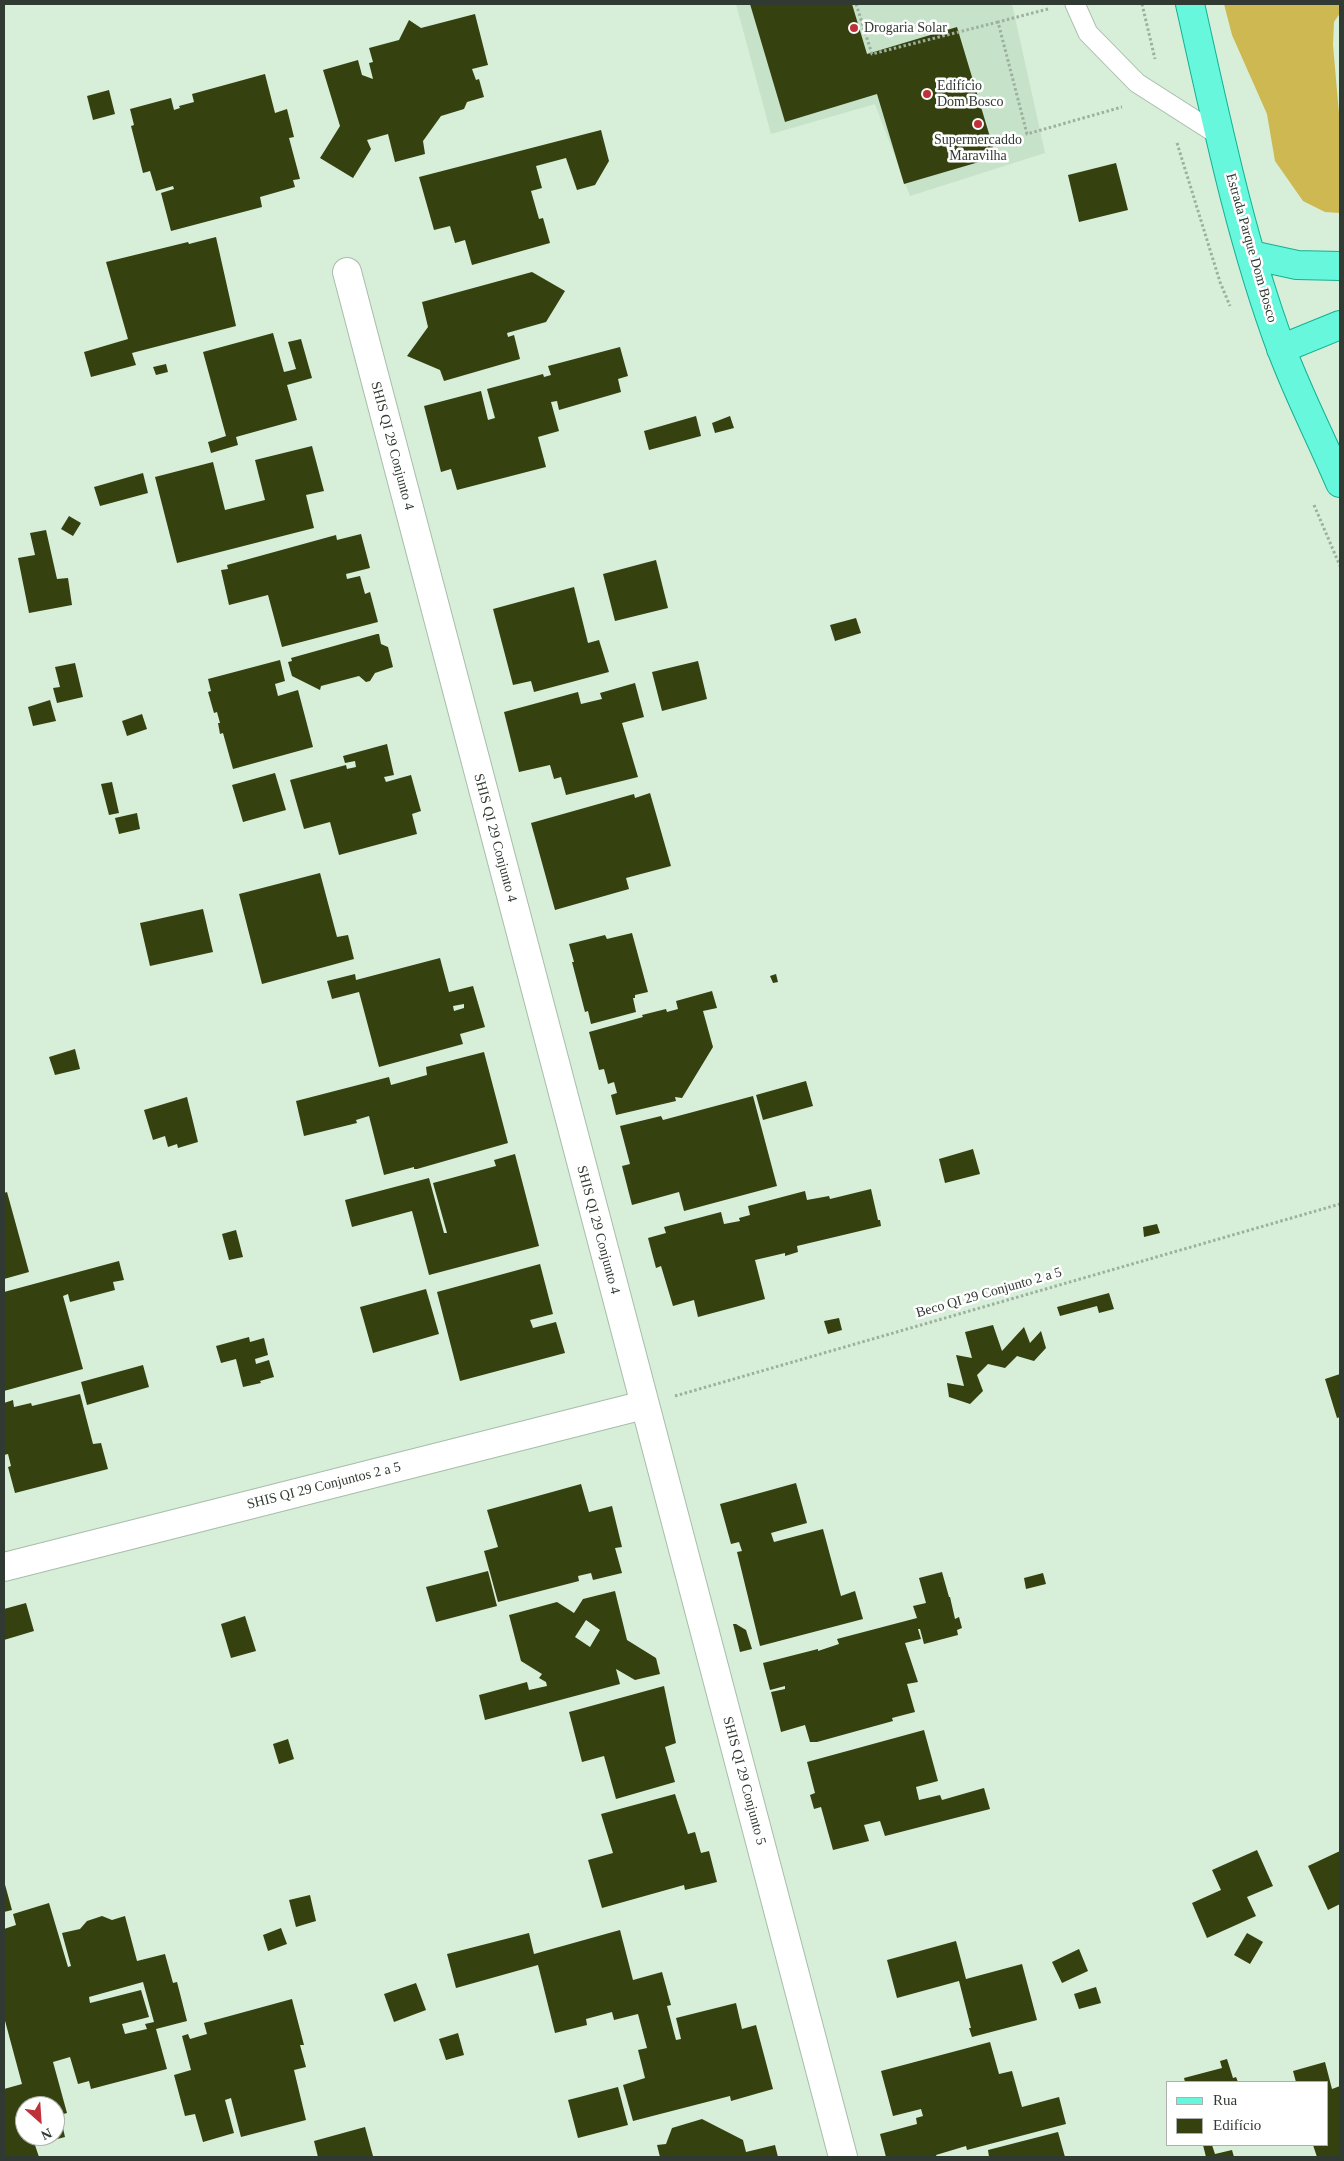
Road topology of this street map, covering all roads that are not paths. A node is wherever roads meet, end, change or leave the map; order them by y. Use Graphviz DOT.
graph roads {
  1 [pos="1076,4"];
  2 [pos="1190,4"];
  3 [pos="1220,136"];
  4 [pos="1251,255"];
  5 [pos="1340,266"];
  6 [pos="347,272"];
  7 [pos="1340,325"];
  8 [pos="1281,348"];
  9 [pos="1340,483"];
  10 [pos="644,1405"];
  11 [pos="4,1566"];
  12 [pos="843,2157"];
  1 -- 3 [label="lane"];
  2 -- 3 [label="main road, Estrada Parque Dom Bosco"];
  3 -- 4 [label="main road, Estrada Parque Dom Bosco"];
  4 -- 5 [label="main road"];
  4 -- 8 [label="main road, Estrada Parque Dom Bosco"];
  6 -- 10 [label="street, SHIS QI 29 Conjunto 4"];
  7 -- 8 [label="main road"];
  8 -- 9 [label="main road, Estrada Parque Dom Bosco"];
  10 -- 11 [label="street, SHIS QI 29 Conjuntos 2 a 5"];
  10 -- 12 [label="street, SHIS QI 29 Conjunto 5"];
}
